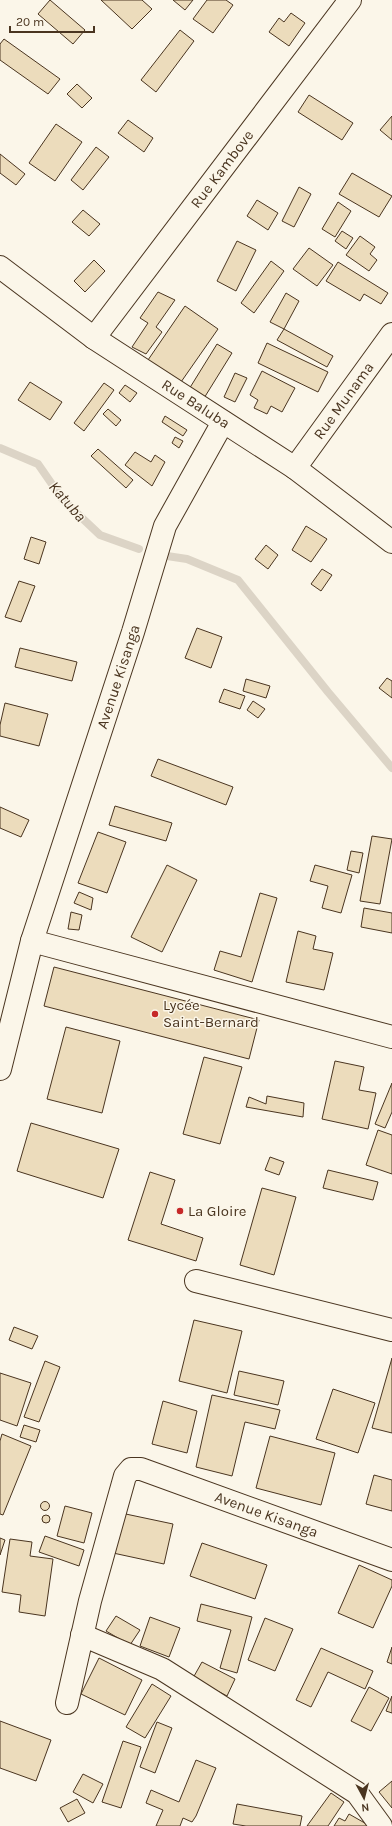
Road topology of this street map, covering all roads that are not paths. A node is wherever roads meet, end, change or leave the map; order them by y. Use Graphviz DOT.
graph roads {
  1 [pos="350,0"];
  2 [pos="0,267"];
  3 [pos="392,334"];
  4 [pos="94,338"];
  5 [pos="223,422"];
  6 [pos="295,468"];
  7 [pos="392,542"];
  8 [pos="32,941"];
  9 [pos="392,1036"];
  10 [pos="0,1069"];
  11 [pos="196,1281"];
  12 [pos="392,1330"];
  13 [pos="392,1560"];
  14 [pos="82,1635"];
  15 [pos="66,1703"];
  16 [pos="381,1826"];
  1 -- 4 [label="street, Rue Kambove"];
  2 -- 4 [label="street, Rue Baluba"];
  3 -- 6 [label="street, Rue Munama"];
  4 -- 5 [label="street, Rue Baluba"];
  5 -- 6 [label="street, Rue Baluba"];
  5 -- 8 [label="street, Avenue Kisanga"];
  6 -- 7 [label="street, Rue Baluba"];
  8 -- 9 [label="street"];
  8 -- 10 [label="street, Avenue Kisanga"];
  11 -- 12 [label="street"];
  13 -- 14 [label="street, Avenue Kisanga"];
  14 -- 15 [label="street"];
  14 -- 16 [label="street"];
}
